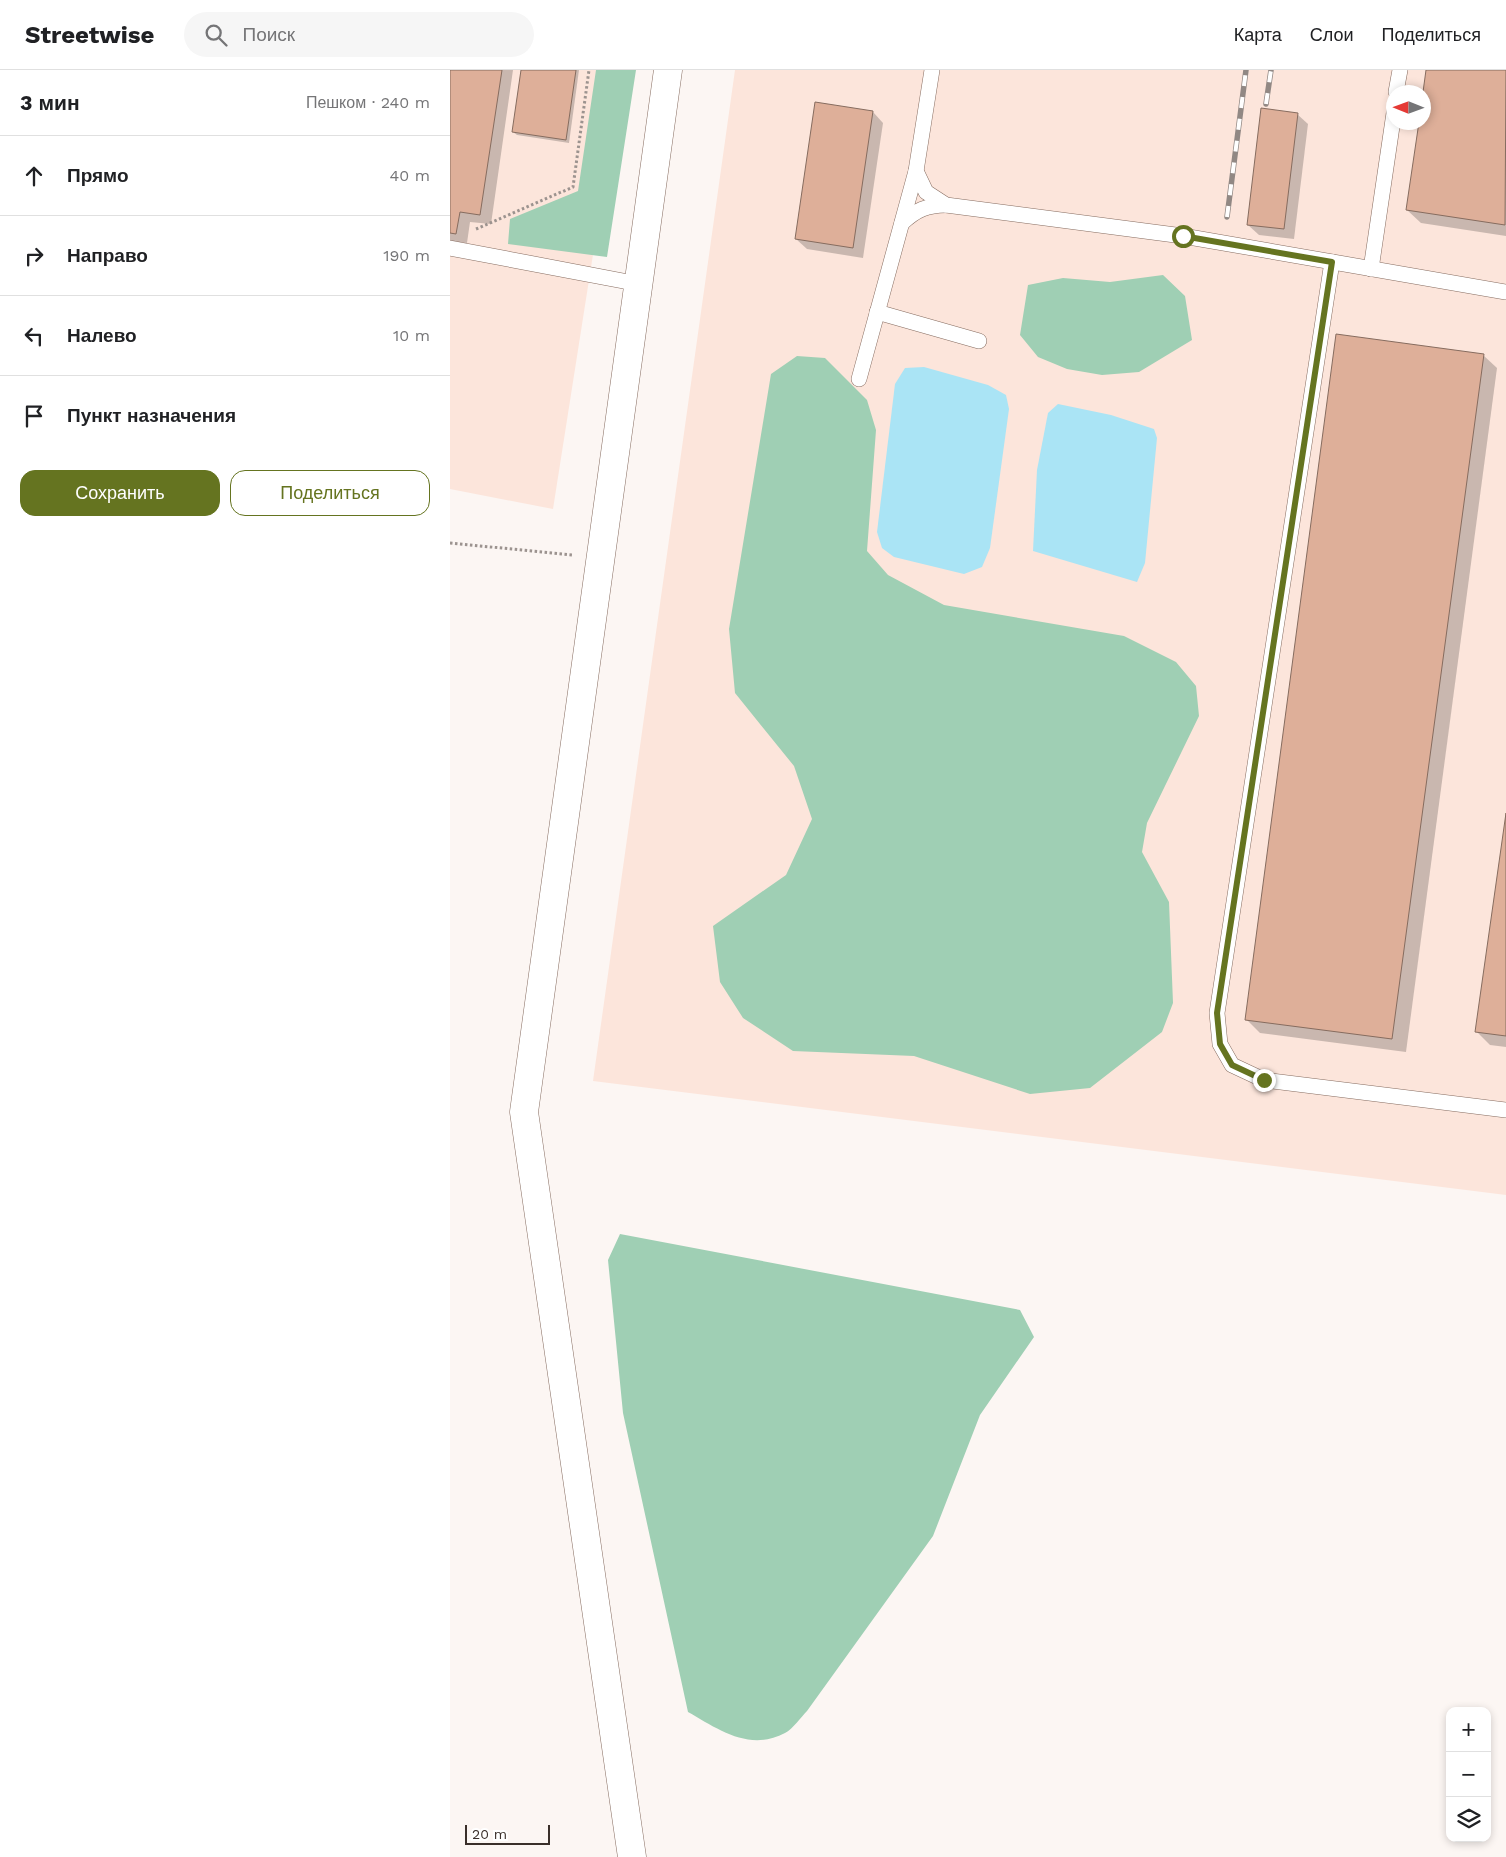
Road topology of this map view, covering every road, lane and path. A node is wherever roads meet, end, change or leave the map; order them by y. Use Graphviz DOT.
graph roads {
  1 [pos="590,70"];
  2 [pos="668,70"];
  3 [pos="932,70"];
  4 [pos="1400,70"];
  5 [pos="1397,85"];
  6 [pos="1391,130"];
  7 [pos="916,172"];
  8 [pos="946,205"];
  9 [pos="902,223"];
  10 [pos="469,232"];
  11 [pos="450,248"];
  12 [pos="1332,262"];
  13 [pos="1371,269"];
  14 [pos="639,284"];
  15 [pos="1506,292"];
  16 [pos="877,312"];
  17 [pos="979,341"];
  18 [pos="859,379"];
  19 [pos="450,543"];
  20 [pos="601,557"];
  21 [pos="1506,1110"];
  22 [pos="632,1857"];
  1 -- 10 [label="path"];
  2 -- 14 [label="street"];
  3 -- 7 [label="lane"];
  4 -- 5 [label="lane"];
  6 -- 13 [label="lane"];
  7 -- 8 [label="lane"];
  7 -- 9 [label="lane"];
  8 -- 9 [label="lane"];
  8 -- 12 [label="lane"];
  9 -- 16 [label="lane"];
  11 -- 14 [label="lane"];
  12 -- 13 [label="lane"];
  12 -- 21 [label="lane"];
  13 -- 15 [label="lane"];
  14 -- 20 [label="street"];
  16 -- 17 [label="lane"];
  16 -- 18 [label="lane"];
  19 -- 20 [label="path"];
  20 -- 22 [label="street"];
}
